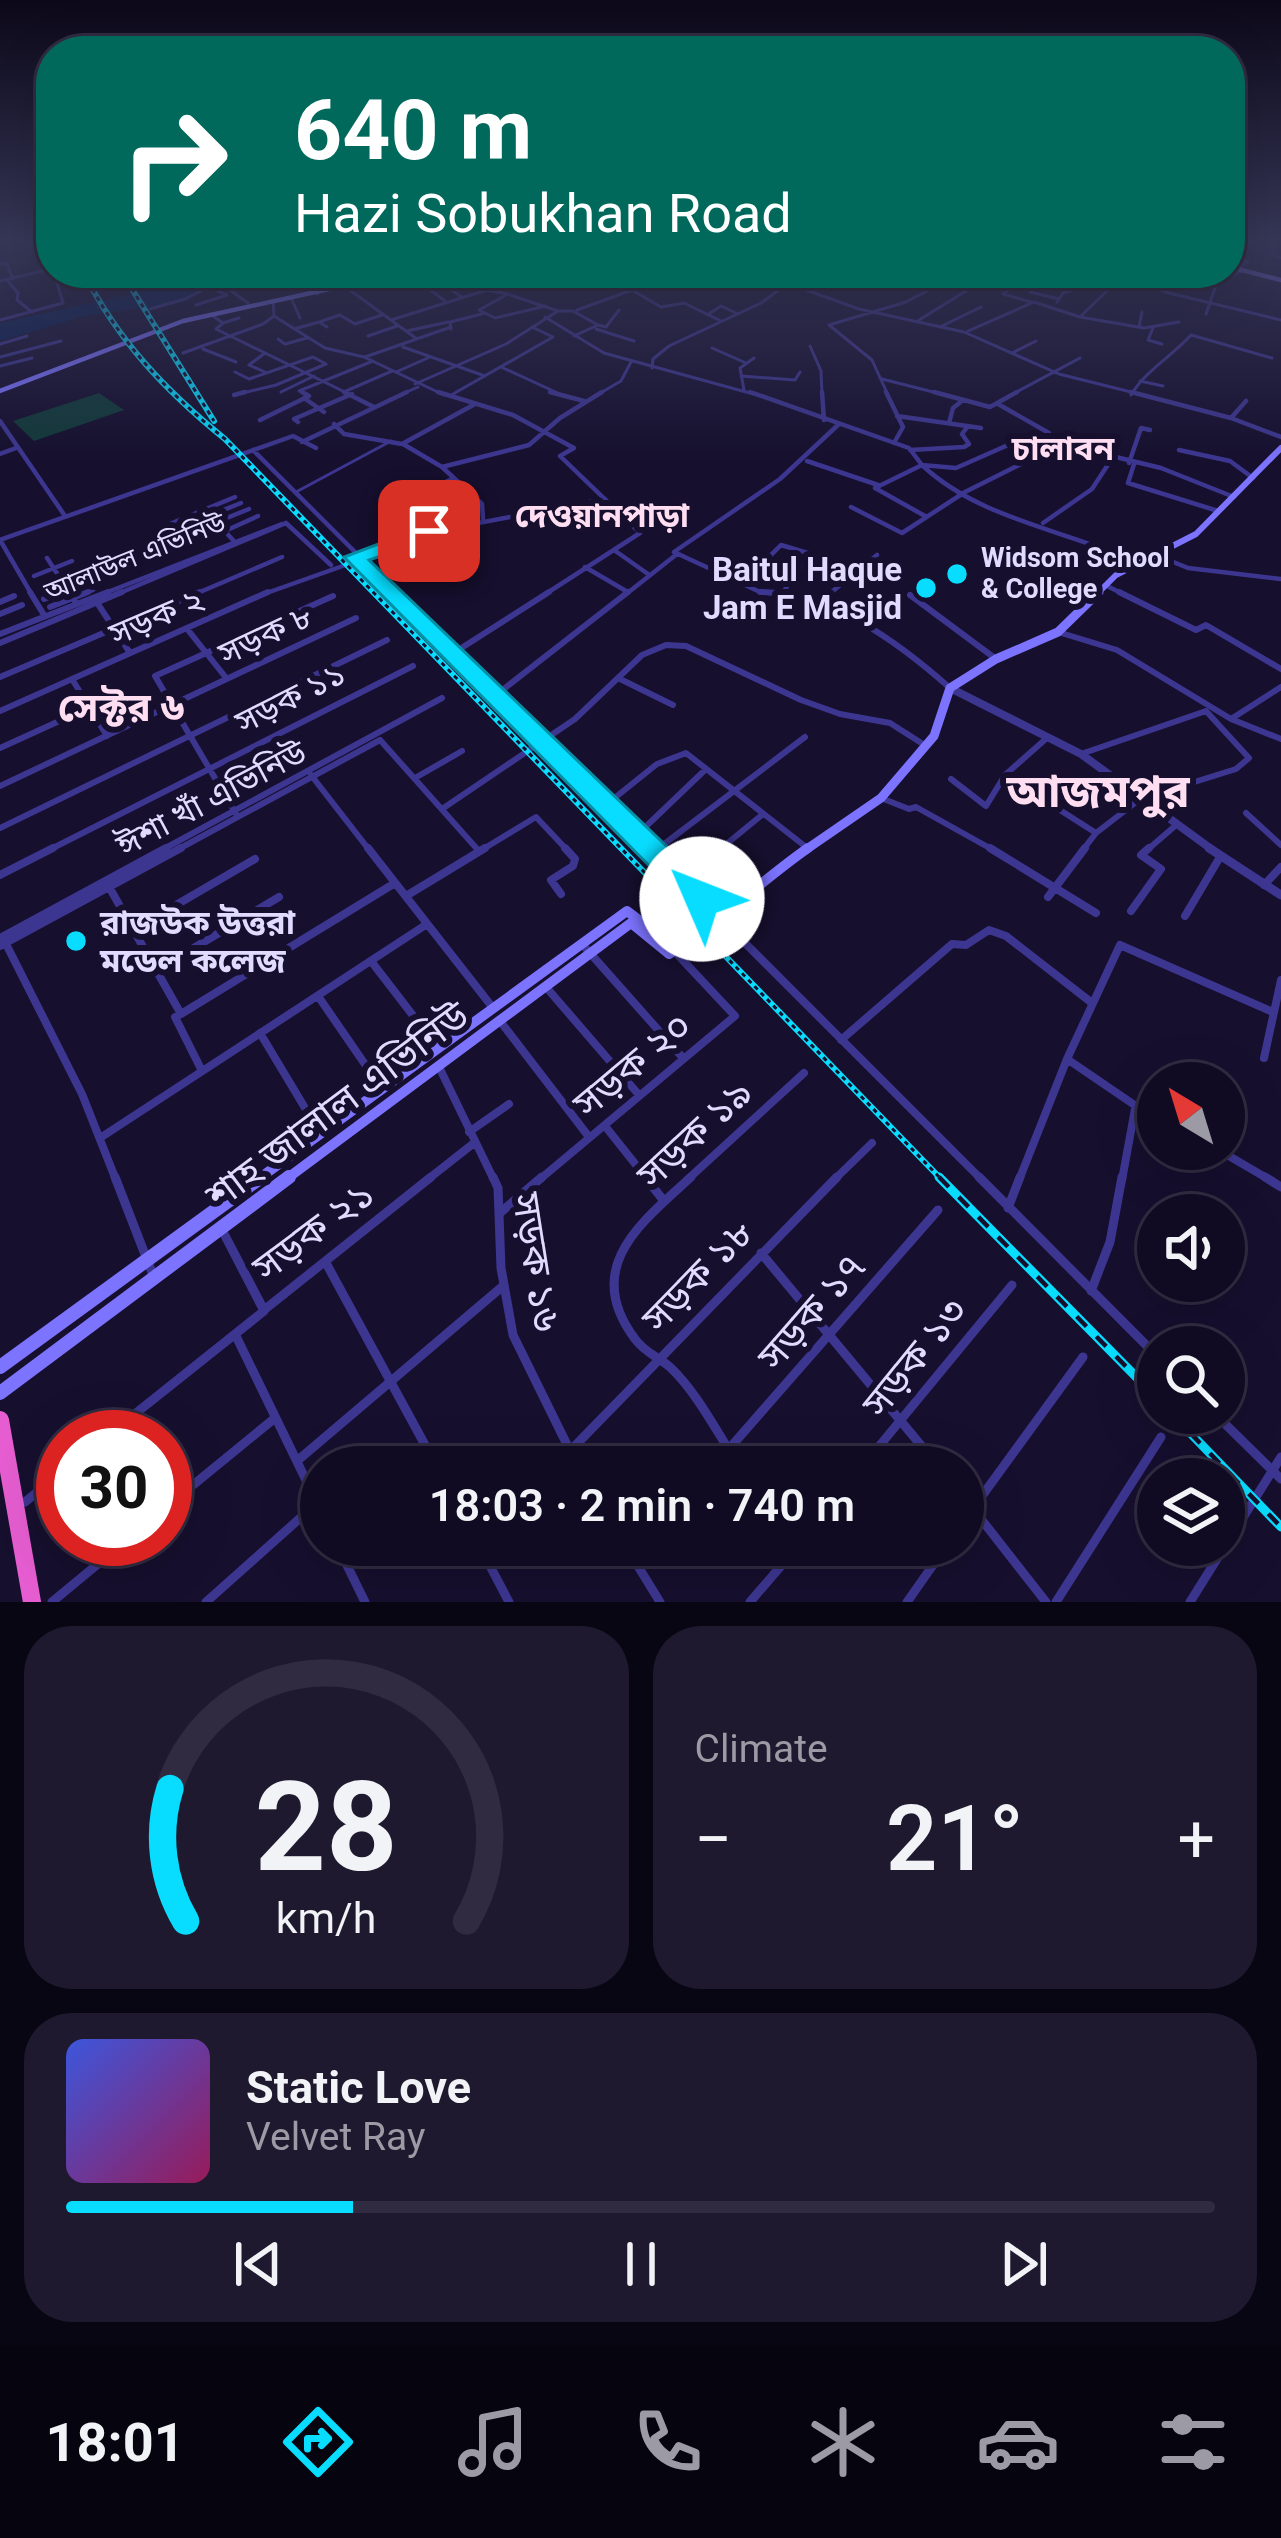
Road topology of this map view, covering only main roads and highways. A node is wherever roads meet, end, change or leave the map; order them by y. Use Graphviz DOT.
graph roads {
  1 [pos="211,314"];
  2 [pos="0,391"];
  3 [pos="1281,448"];
  4 [pos="702,930"];
  5 [pos="586,949"];
  6 [pos="497,1014"];
  7 [pos="0,1367"];
  8 [pos="0,1393"];
  9 [pos="0,1420"];
  10 [pos="32,1602"];
  1 -- 2 [label="main road"];
  3 -- 4 [label="main road"];
  4 -- 5 [label="main road, শাহ জালাল এভিনিউ"];
  4 -- 5 [label="main road, শাহ জালাল এভিনিউ"];
  5 -- 6 [label="main road, শাহ জালাল এভিনিউ"];
  5 -- 6 [label="main road, শাহ জালাল এভিনিউ"];
  6 -- 7 [label="main road, শাহ জালাল এভিনিউ"];
  6 -- 8 [label="main road, শাহ জালাল এভিনিউ"];
  9 -- 10 [label="highway"];
}
